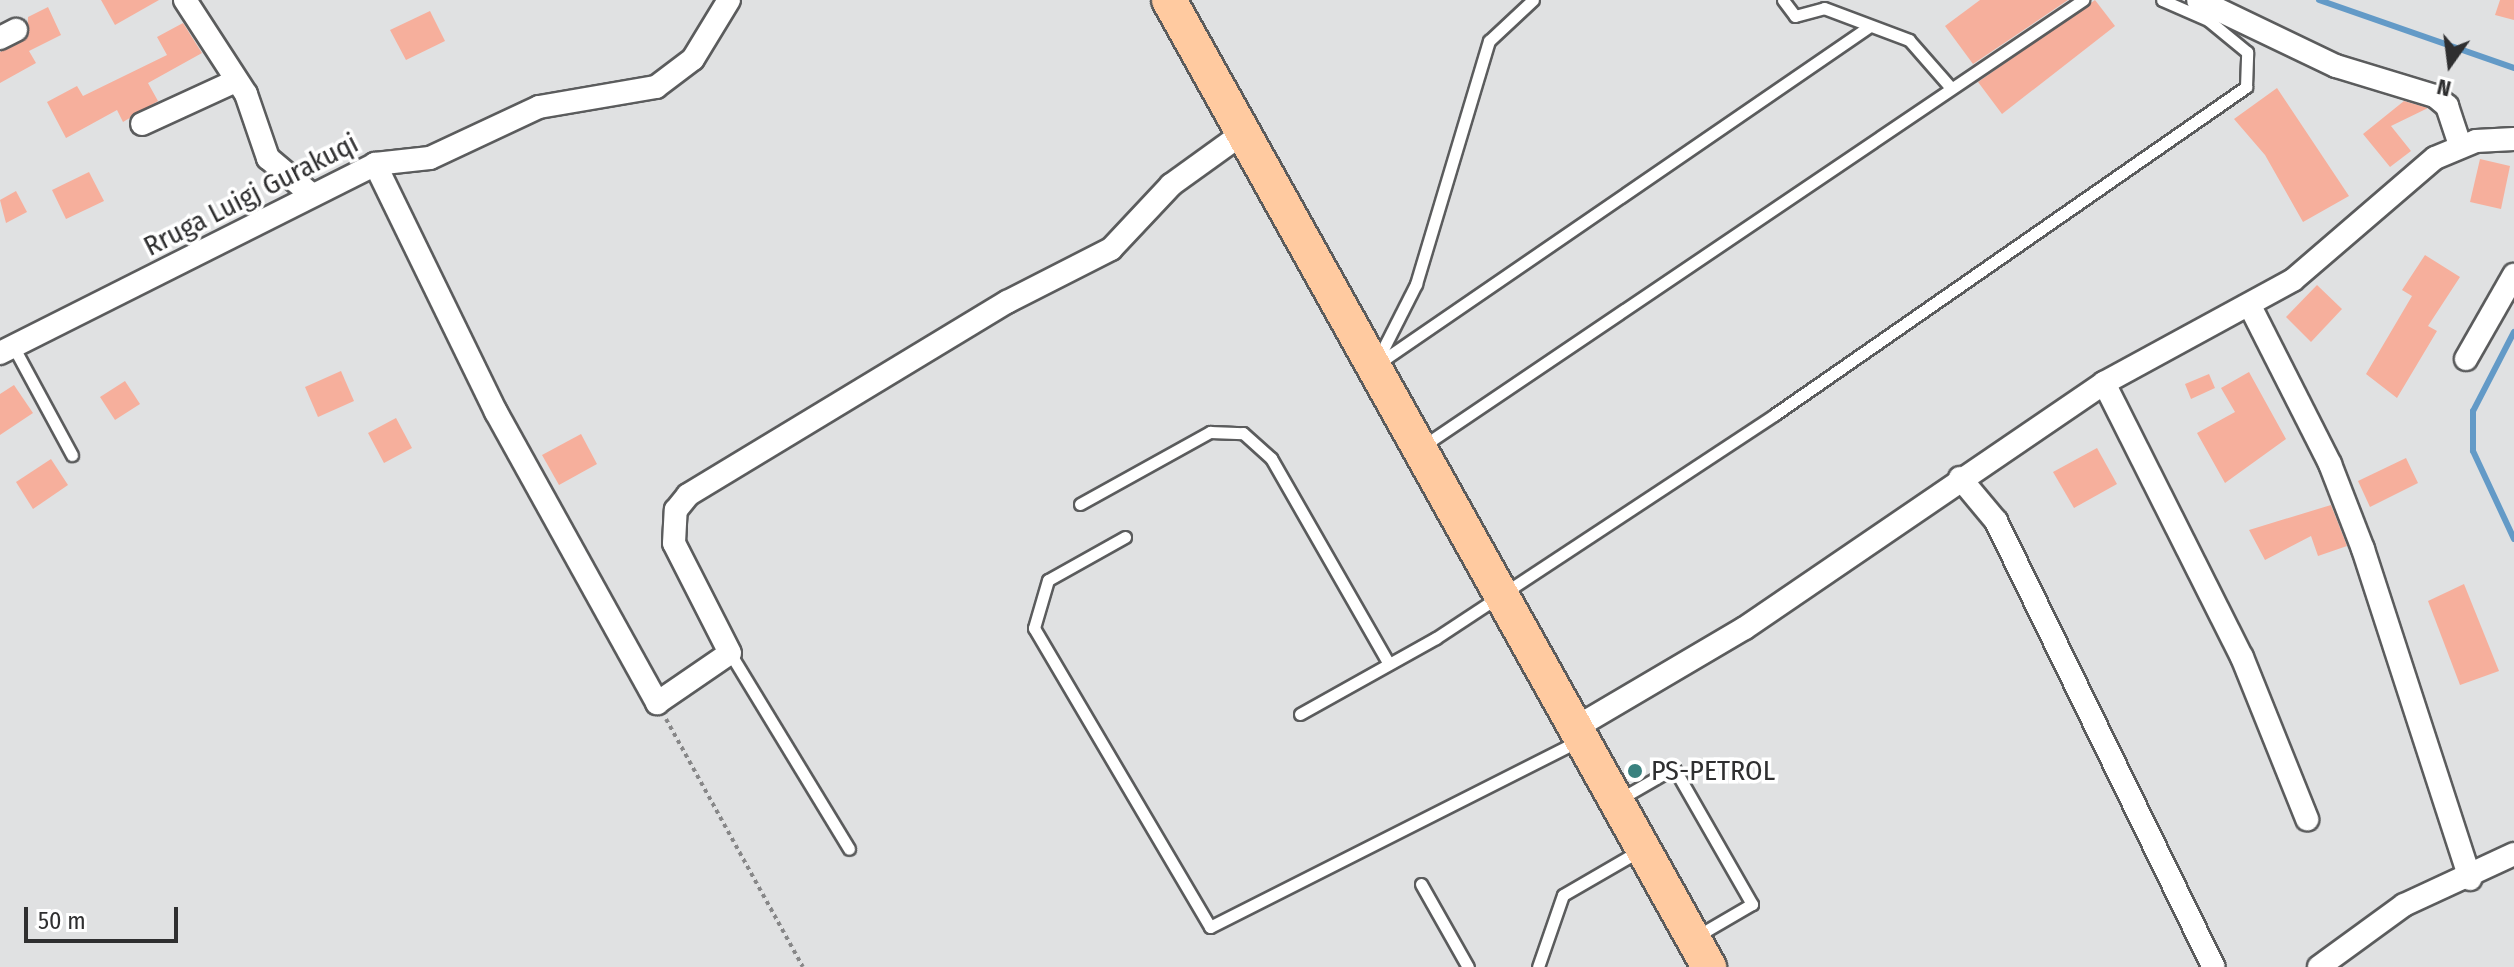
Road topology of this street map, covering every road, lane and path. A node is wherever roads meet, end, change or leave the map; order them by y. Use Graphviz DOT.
graph roads {
  1 [pos="185,0"];
  2 [pos="729,0"];
  3 [pos="1169,0"];
  4 [pos="1533,0"];
  5 [pos="1783,0"];
  6 [pos="2083,0"];
  7 [pos="2162,0"];
  8 [pos="2198,0"];
  9 [pos="1870,26"];
  10 [pos="236,81"];
  11 [pos="1951,88"];
  12 [pos="142,124"];
  13 [pos="1243,133"];
  14 [pos="2514,139"];
  15 [pos="2460,145"];
  16 [pos="375,164"];
  17 [pos="312,195"];
  18 [pos="2514,275"];
  19 [pos="2250,306"];
  20 [pos="6,349"];
  21 [pos="2466,359"];
  22 [pos="1374,367"];
  23 [pos="2104,383"];
  24 [pos="1419,449"];
  25 [pos="72,455"];
  26 [pos="1960,478"];
  27 [pos="1080,504"];
  28 [pos="1125,537"];
  29 [pos="1500,595"];
  30 [pos="730,653"];
  31 [pos="1389,664"];
  32 [pos="657,703"];
  33 [pos="1300,714"];
  34 [pos="1576,734"];
  35 [pos="1616,801"];
  36 [pos="2307,819"];
  37 [pos="1642,848"];
  38 [pos="849,849"];
  39 [pos="2514,854"];
  40 [pos="2470,879"];
  41 [pos="1421,884"];
  42 [pos="1701,953"];
  43 [pos="803,967"];
  44 [pos="1468,967"];
  45 [pos="1538,967"];
  46 [pos="2214,967"];
  47 [pos="2319,967"];
  1 -- 10 [label="street"];
  2 -- 16 [label="street, Rruga Luigj Gurakuqi"];
  3 -- 13 [label="main road"];
  4 -- 22 [label="lane"];
  5 -- 9 [label="lane"];
  6 -- 11 [label="lane"];
  7 -- 29 [label="lane"];
  8 -- 15 [label="street"];
  9 -- 11 [label="lane"];
  9 -- 22 [label="lane"];
  10 -- 12 [label="street"];
  10 -- 17 [label="street"];
  11 -- 24 [label="lane"];
  13 -- 22 [label="main road"];
  13 -- 30 [label="street"];
  14 -- 15 [label="street"];
  15 -- 19 [label="street"];
  16 -- 17 [label="street, Rruga Luigj Gurakuqi"];
  16 -- 32 [label="street"];
  17 -- 20 [label="street, Rruga Luigj Gurakuqi"];
  18 -- 21 [label="street"];
  19 -- 23 [label="street"];
  19 -- 40 [label="street"];
  20 -- 25 [label="lane"];
  22 -- 24 [label="main road"];
  23 -- 26 [label="street"];
  23 -- 36 [label="street"];
  24 -- 29 [label="main road"];
  26 -- 34 [label="street"];
  26 -- 46 [label="street"];
  27 -- 31 [label="lane"];
  28 -- 34 [label="lane"];
  29 -- 31 [label="lane"];
  29 -- 34 [label="main road"];
  30 -- 32 [label="street"];
  30 -- 38 [label="lane"];
  31 -- 33 [label="lane"];
  32 -- 43 [label="path"];
  34 -- 35 [label="main road"];
  35 -- 37 [label="main road"];
  35 -- 42 [label="lane"];
  37 -- 42 [label="main road"];
  37 -- 45 [label="lane"];
  39 -- 40 [label="street"];
  40 -- 47 [label="street"];
  41 -- 44 [label="lane"];
}
